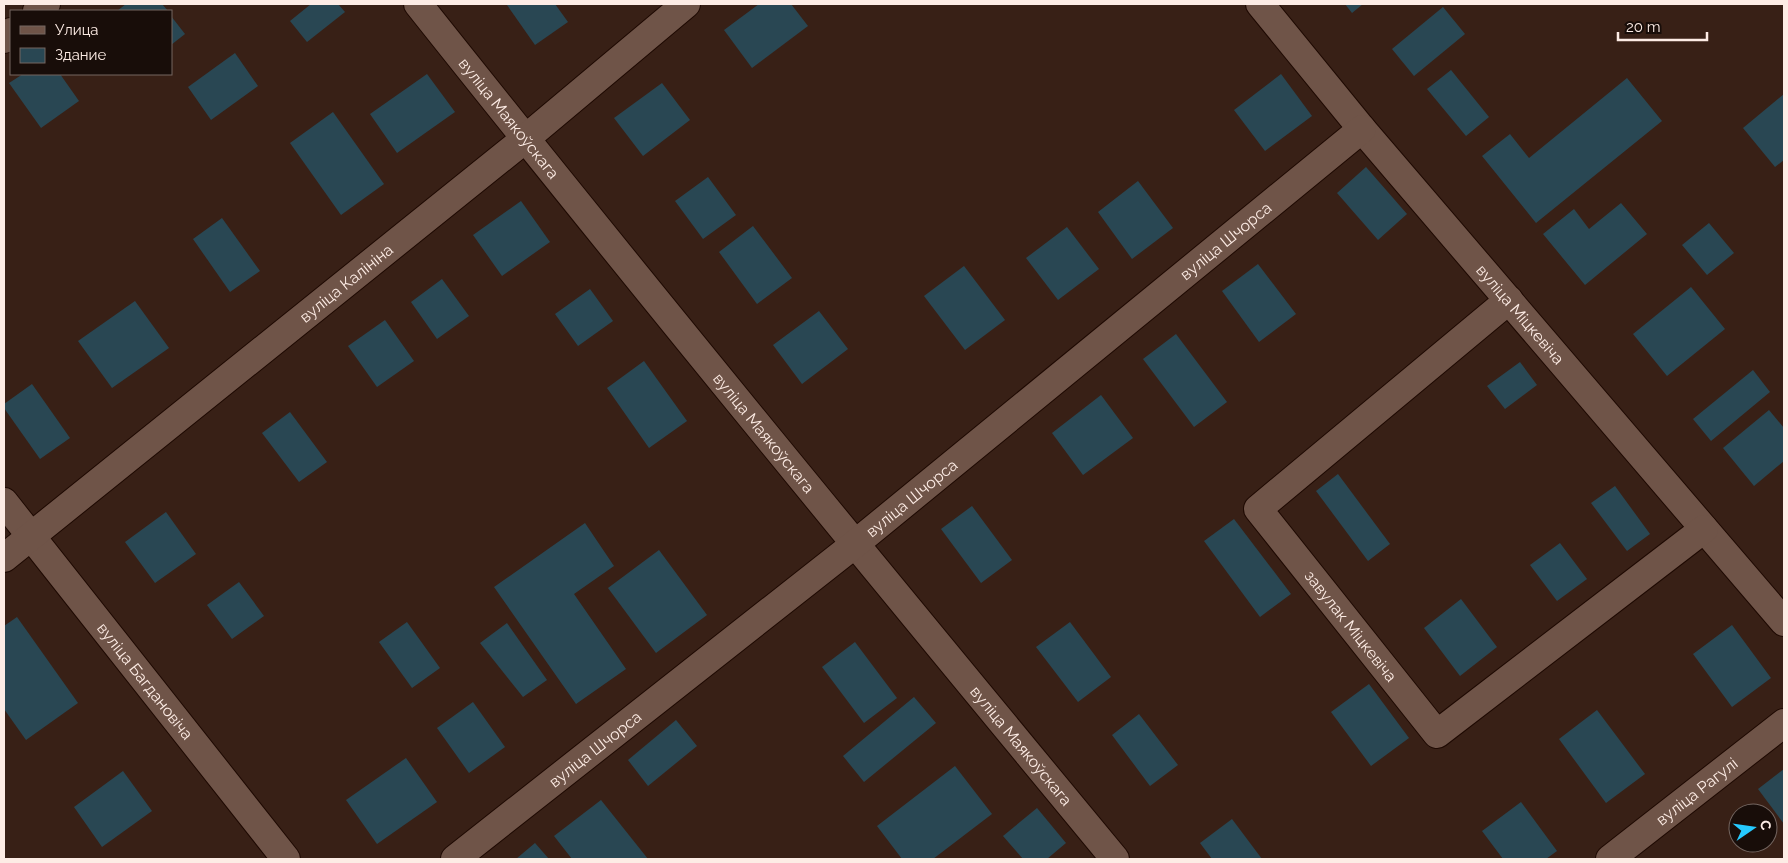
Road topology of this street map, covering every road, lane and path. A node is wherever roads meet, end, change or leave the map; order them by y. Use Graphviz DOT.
graph roads {
  1 [pos="418,4"];
  2 [pos="686,4"];
  3 [pos="1260,4"];
  4 [pos="1362,129"];
  5 [pos="525,139"];
  6 [pos="1509,300"];
  7 [pos="4,502"];
  8 [pos="1704,529"];
  9 [pos="30,536"];
  10 [pos="854,544"];
  11 [pos="4,558"];
  12 [pos="1784,622"];
  13 [pos="1784,723"];
  14 [pos="286,859"];
  15 [pos="456,859"];
  16 [pos="1116,859"];
  17 [pos="1610,859"];
  1 -- 5 [label="street, вуліца Маякоўскага"];
  2 -- 5 [label="street, вуліца Калініна"];
  3 -- 4 [label="street, вуліца Міцкевіча"];
  4 -- 6 [label="street, вуліца Міцкевіча"];
  4 -- 10 [label="street, вуліца Шчорса"];
  5 -- 9 [label="street, вуліца Калініна"];
  5 -- 10 [label="street, вуліца Маякоўскага"];
  6 -- 8 [label="street, вуліца Міцкевіча"];
  6 -- 8 [label="street, завулак Міцкевіча"];
  7 -- 9 [label="street, вуліца Багдановіча"];
  8 -- 12 [label="street, вуліца Міцкевіча"];
  9 -- 11 [label="street, вуліца Калініна"];
  9 -- 14 [label="street, вуліца Багдановіча"];
  10 -- 15 [label="street, вуліца Шчорса"];
  10 -- 16 [label="street, вуліца Маякоўскага"];
  13 -- 17 [label="street, вуліца Рагулі"];
}
